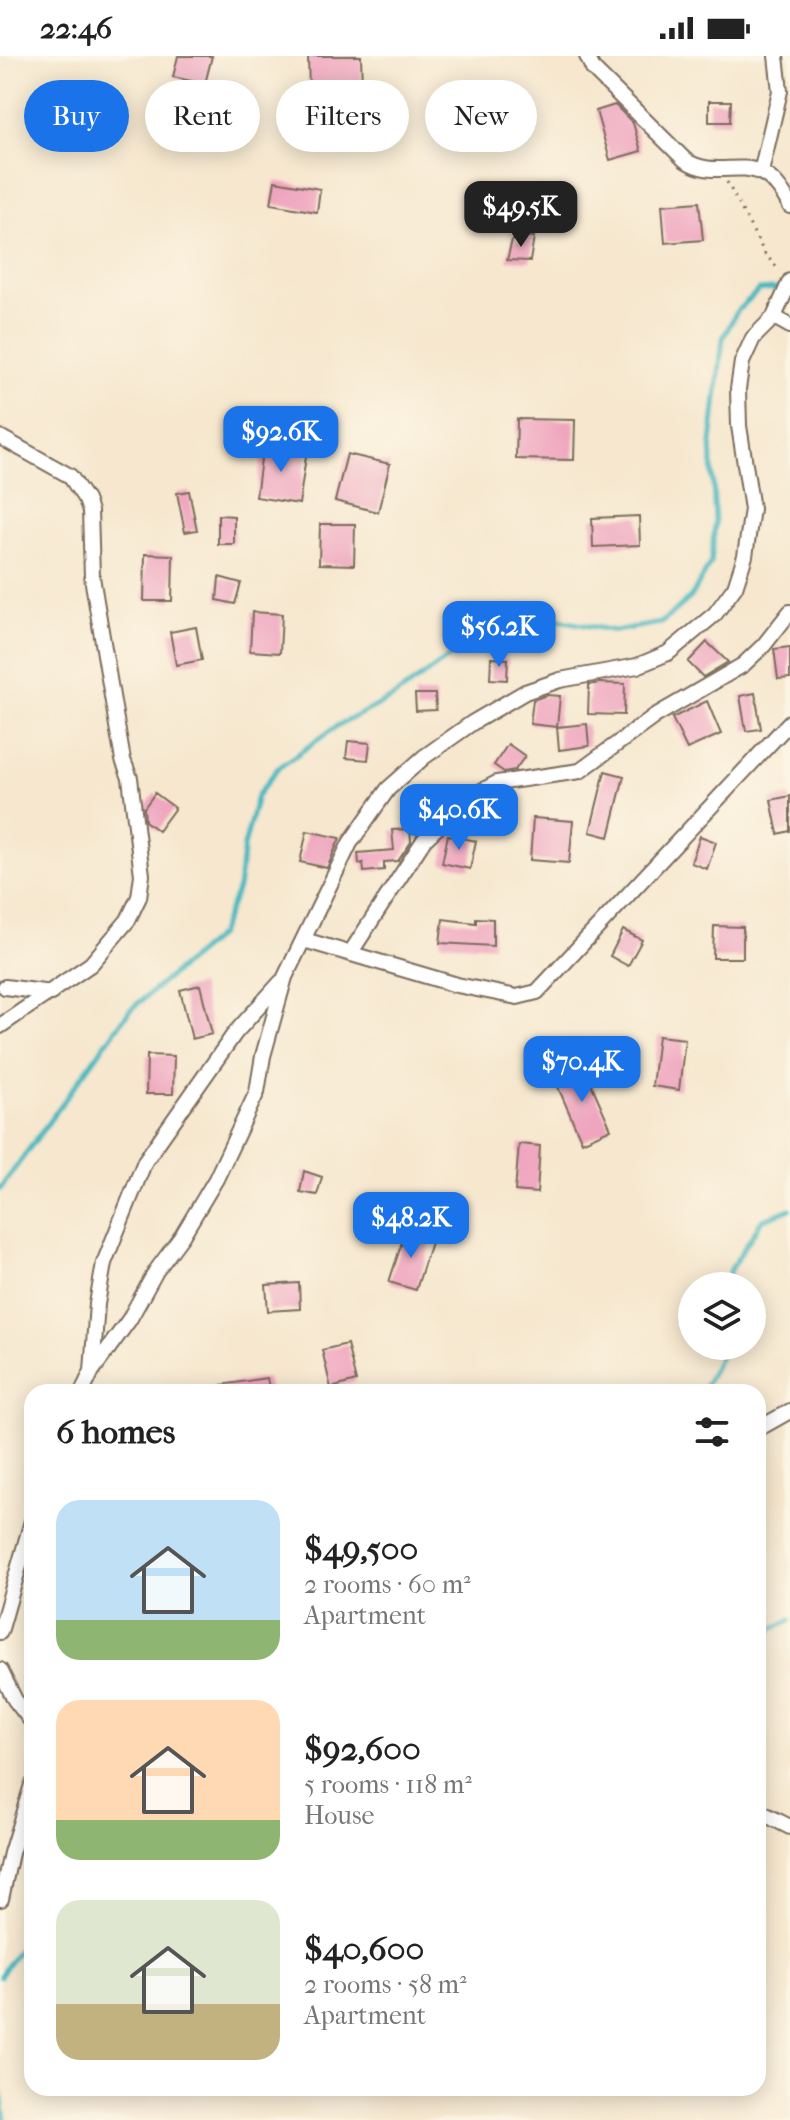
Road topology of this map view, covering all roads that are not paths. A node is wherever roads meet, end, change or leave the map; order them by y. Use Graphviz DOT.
graph roads {
  1 [pos="587,56"];
  2 [pos="776,56"];
  3 [pos="761,172"];
  4 [pos="790,206"];
  5 [pos="790,282"];
  6 [pos="774,317"];
  7 [pos="790,326"];
  8 [pos="0,437"];
  9 [pos="790,612"];
  10 [pos="790,722"];
  11 [pos="304,940"];
  12 [pos="351,952"];
  13 [pos="285,977"];
  14 [pos="3,986"];
  15 [pos="51,993"];
  16 [pos="16,1016"];
  17 [pos="0,1026"];
  18 [pos="92,1371"];
  19 [pos="86,1384"];
  20 [pos="790,1411"];
  21 [pos="766,1424"];
  22 [pos="24,1549"];
  23 [pos="0,1632"];
  24 [pos="0,1670"];
  25 [pos="24,1712"];
  26 [pos="24,1811"];
  27 [pos="766,1815"];
  28 [pos="790,1827"];
  29 [pos="1,1899"];
  1 -- 3 [label="street"];
  2 -- 3 [label="street"];
  3 -- 4 [label="street"];
  5 -- 6 [label="street"];
  6 -- 7 [label="street"];
  6 -- 11 [label="street"];
  8 -- 15 [label="street"];
  9 -- 12 [label="street"];
  10 -- 12 [label="street"];
  11 -- 12 [label="street"];
  11 -- 13 [label="street"];
  13 -- 18 [label="street"];
  13 -- 18 [label="street"];
  14 -- 15 [label="street"];
  14 -- 16 [label="street"];
  15 -- 16 [label="street"];
  16 -- 17 [label="street"];
  18 -- 19 [label="street"];
  20 -- 21 [label="street"];
  22 -- 23 [label="street"];
  24 -- 25 [label="street"];
  26 -- 29 [label="street"];
  27 -- 28 [label="street"];
}
